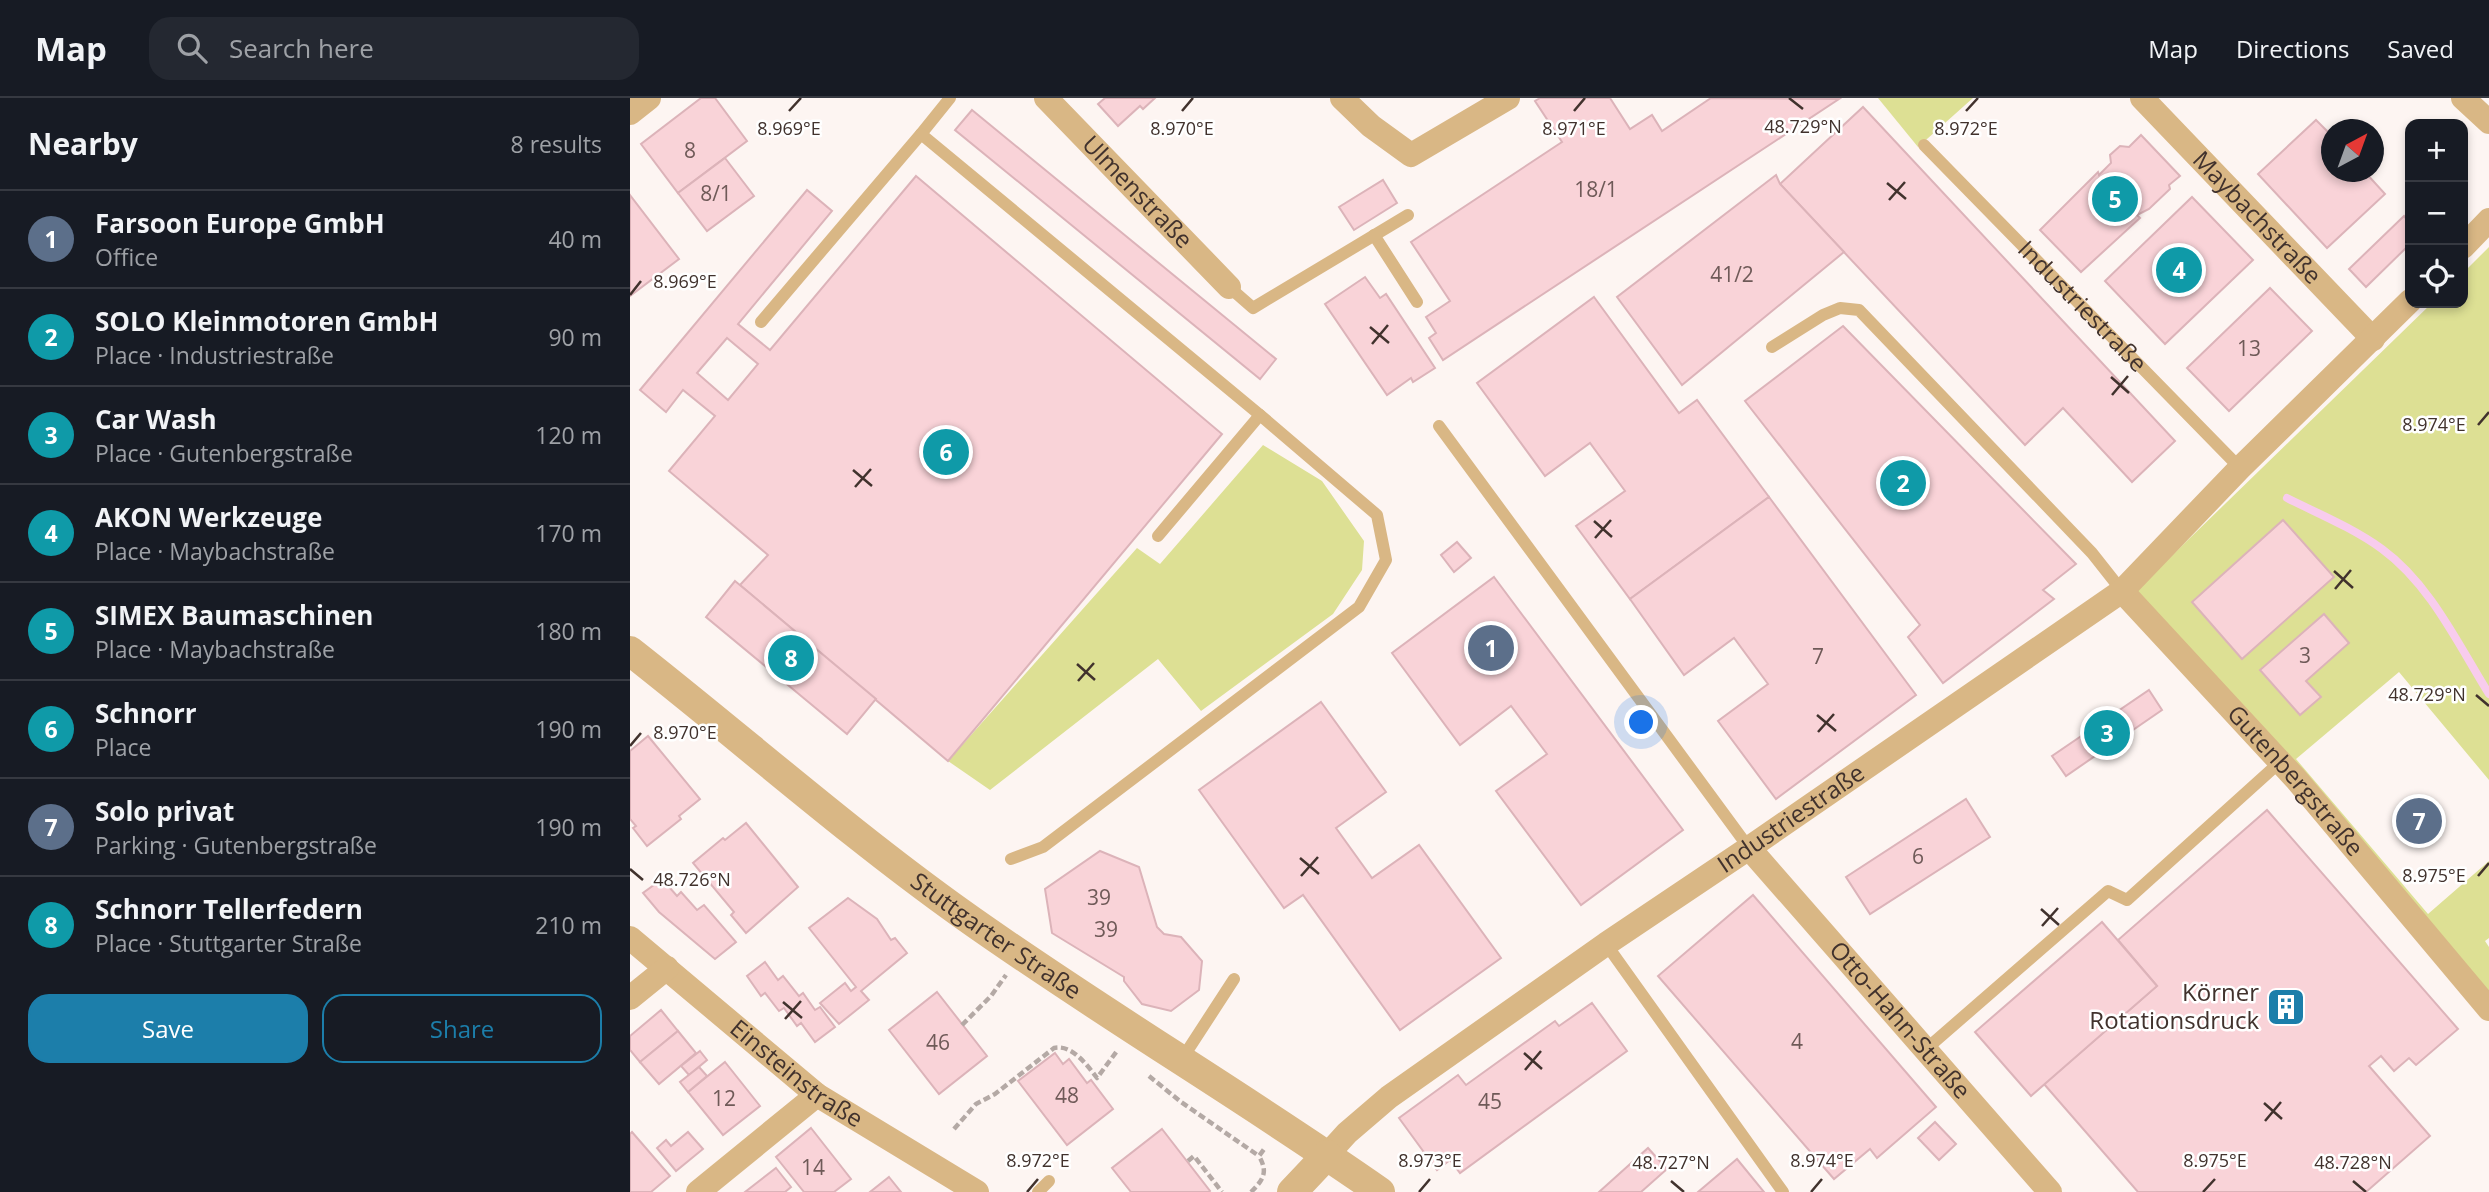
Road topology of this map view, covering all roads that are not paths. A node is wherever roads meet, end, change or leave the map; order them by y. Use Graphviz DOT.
graph roads {
  1 [pos="649,98"];
  2 [pos="950,98"];
  3 [pos="1046,98"];
  4 [pos="1342,98"];
  5 [pos="1508,98"];
  6 [pos="2142,98"];
  7 [pos="2463,98"];
  8 [pos="630,113"];
  9 [pos="2489,122"];
  10 [pos="921,134"];
  11 [pos="1924,145"];
  12 [pos="1408,215"];
  13 [pos="2489,220"];
  14 [pos="1374,235"];
  15 [pos="2465,245"];
  16 [pos="1228,287"];
  17 [pos="1417,302"];
  18 [pos="2405,306"];
  19 [pos="761,322"];
  20 [pos="2373,339"];
  21 [pos="1772,347"];
  22 [pos="1260,415"];
  23 [pos="1439,426"];
  24 [pos="2240,468"];
  25 [pos="1158,536"];
  26 [pos="2122,591"];
  27 [pos="630,651"];
  28 [pos="2280,762"];
  29 [pos="1749,848"];
  30 [pos="1011,859"];
  31 [pos="630,938"];
  32 [pos="1606,944"];
  33 [pos="667,968"];
  34 [pos="1234,979"];
  35 [pos="630,998"];
  36 [pos="2489,1009"];
  37 [pos="1925,1051"];
  38 [pos="1182,1059"];
  39 [pos="817,1095"];
  40 [pos="1327,1155"];
  41 [pos="1049,1181"];
  42 [pos="698,1192"];
  43 [pos="977,1192"];
  44 [pos="1038,1192"];
  45 [pos="1292,1192"];
  46 [pos="1380,1192"];
  47 [pos="1783,1192"];
  48 [pos="2050,1192"];
  1 -- 8 [label="street"];
  2 -- 10 [label="lane"];
  3 -- 16 [label="street, Ulmenstraße"];
  4 -- 5 [label="street"];
  6 -- 20 [label="street, Maybachstraße"];
  7 -- 9 [label="street"];
  10 -- 19 [label="lane"];
  10 -- 22 [label="lane"];
  11 -- 24 [label="lane, Industriestraße"];
  12 -- 14 [label="lane"];
  13 -- 15 [label="street"];
  14 -- 16 [label="lane"];
  14 -- 17 [label="lane"];
  18 -- 20 [label="street, Industriestraße"];
  20 -- 24 [label="street, Industriestraße"];
  21 -- 26 [label="lane"];
  22 -- 25 [label="lane"];
  22 -- 30 [label="lane"];
  23 -- 29 [label="lane"];
  24 -- 26 [label="street, Industriestraße"];
  26 -- 28 [label="street, Gutenbergstraße"];
  26 -- 29 [label="street, Industriestraße"];
  27 -- 38 [label="street, Stuttgarter Straße"];
  28 -- 36 [label="street, Gutenbergstraße"];
  28 -- 37 [label="lane"];
  29 -- 32 [label="street, Industriestraße"];
  29 -- 37 [label="street, Otto-Hahn-Straße"];
  31 -- 33 [label="street, Einsteinstraße"];
  32 -- 40 [label="street, Industriestraße"];
  32 -- 47 [label="lane"];
  33 -- 35 [label="street"];
  33 -- 39 [label="street, Einsteinstraße"];
  34 -- 38 [label="lane"];
  37 -- 48 [label="street, Otto-Hahn-Straße"];
  38 -- 40 [label="street, Stuttgarter Straße"];
  39 -- 42 [label="street"];
  39 -- 43 [label="street, Einsteinstraße"];
  40 -- 45 [label="street"];
  40 -- 46 [label="street, Stuttgarter Straße"];
  41 -- 44 [label="lane"];
}
